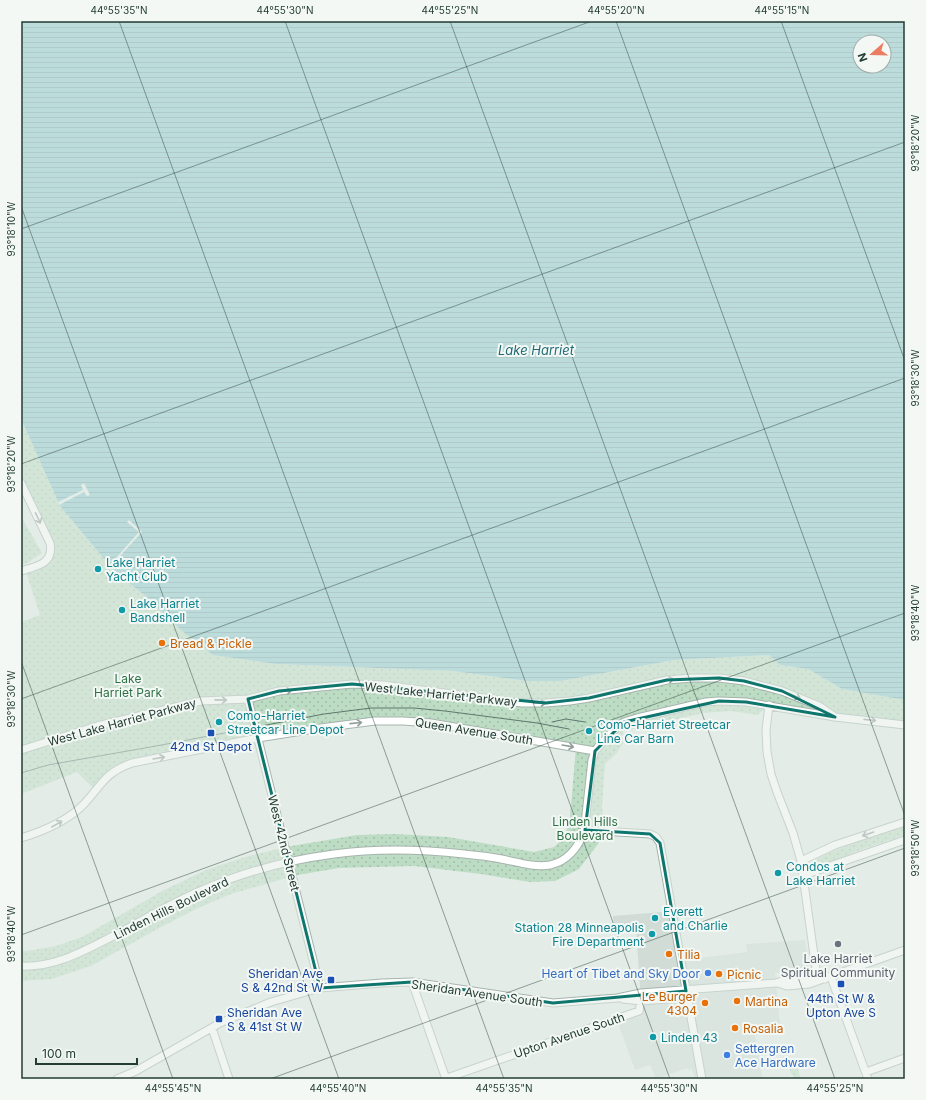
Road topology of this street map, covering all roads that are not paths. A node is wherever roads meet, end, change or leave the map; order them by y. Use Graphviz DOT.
graph roads {
  1 [pos="21,483"];
  2 [pos="21,571"];
  3 [pos="248,698"];
  4 [pos="769,706"];
  5 [pos="835,717"];
  6 [pos="905,725"];
  7 [pos="258,738"];
  8 [pos="597,748"];
  9 [pos="21,750"];
  10 [pos="905,822"];
  11 [pos="585,830"];
  12 [pos="21,838"];
  13 [pos="905,840"];
  14 [pos="802,861"];
  15 [pos="289,862"];
  16 [pos="804,875"];
  17 [pos="905,950"];
  18 [pos="21,966"];
  19 [pos="828,978"];
  20 [pos="412,982"];
  21 [pos="320,988"];
  22 [pos="686,991"];
  23 [pos="617,998"];
  24 [pos="641,1001"];
  25 [pos="212,1028"];
  26 [pos="905,1058"];
  27 [pos="867,1076"];
  28 [pos="117,1079"];
  29 [pos="229,1079"];
  30 [pos="445,1079"];
  31 [pos="702,1079"];
  1 -- 2 [label="street, one-way"];
  3 -- 5 [label="street, West Lake Harriet Parkway, one-way"];
  3 -- 7 [label="street, West 42nd Street"];
  9 -- 3 [label="street, West Lake Harriet Parkway, one-way"];
  4 -- 5 [label="street, West Lake Harriet Parkway"];
  4 -- 8 [label="street, West Lake Harriet Parkway, bridge"];
  4 -- 14 [label="street"];
  5 -- 6 [label="street, West Lake Harriet Parkway, one-way"];
  7 -- 8 [label="street, Queen Avenue South, one-way"];
  12 -- 7 [label="street, Queen Avenue South, one-way"];
  7 -- 15 [label="street, West 42nd Street"];
  8 -- 11 [label="street, Linden Hills Boulevard"];
  10 -- 14 [label="street, one-way"];
  11 -- 15 [label="street, Linden Hills Boulevard"];
  11 -- 22 [label="street"];
  13 -- 16 [label="street"];
  14 -- 16 [label="street"];
  15 -- 18 [label="street, Linden Hills Boulevard"];
  15 -- 21 [label="street, West 42nd Street"];
  16 -- 19 [label="street"];
  17 -- 19 [label="street"];
  19 -- 22 [label="street"];
  19 -- 27 [label="street"];
  20 -- 21 [label="street, Sheridan Avenue South"];
  20 -- 23 [label="street, Sheridan Avenue South"];
  20 -- 30 [label="street"];
  21 -- 25 [label="street, Sheridan Avenue South"];
  22 -- 23 [label="street, Sheridan Avenue South"];
  22 -- 24 [label="street, Sheridan Avenue South"];
  22 -- 31 [label="street"];
  23 -- 24 [label="street, Sheridan Avenue South"];
  24 -- 30 [label="street, Upton Avenue South"];
  25 -- 28 [label="street, Sheridan Avenue South"];
  25 -- 29 [label="street"];
  26 -- 27 [label="street"];
}
